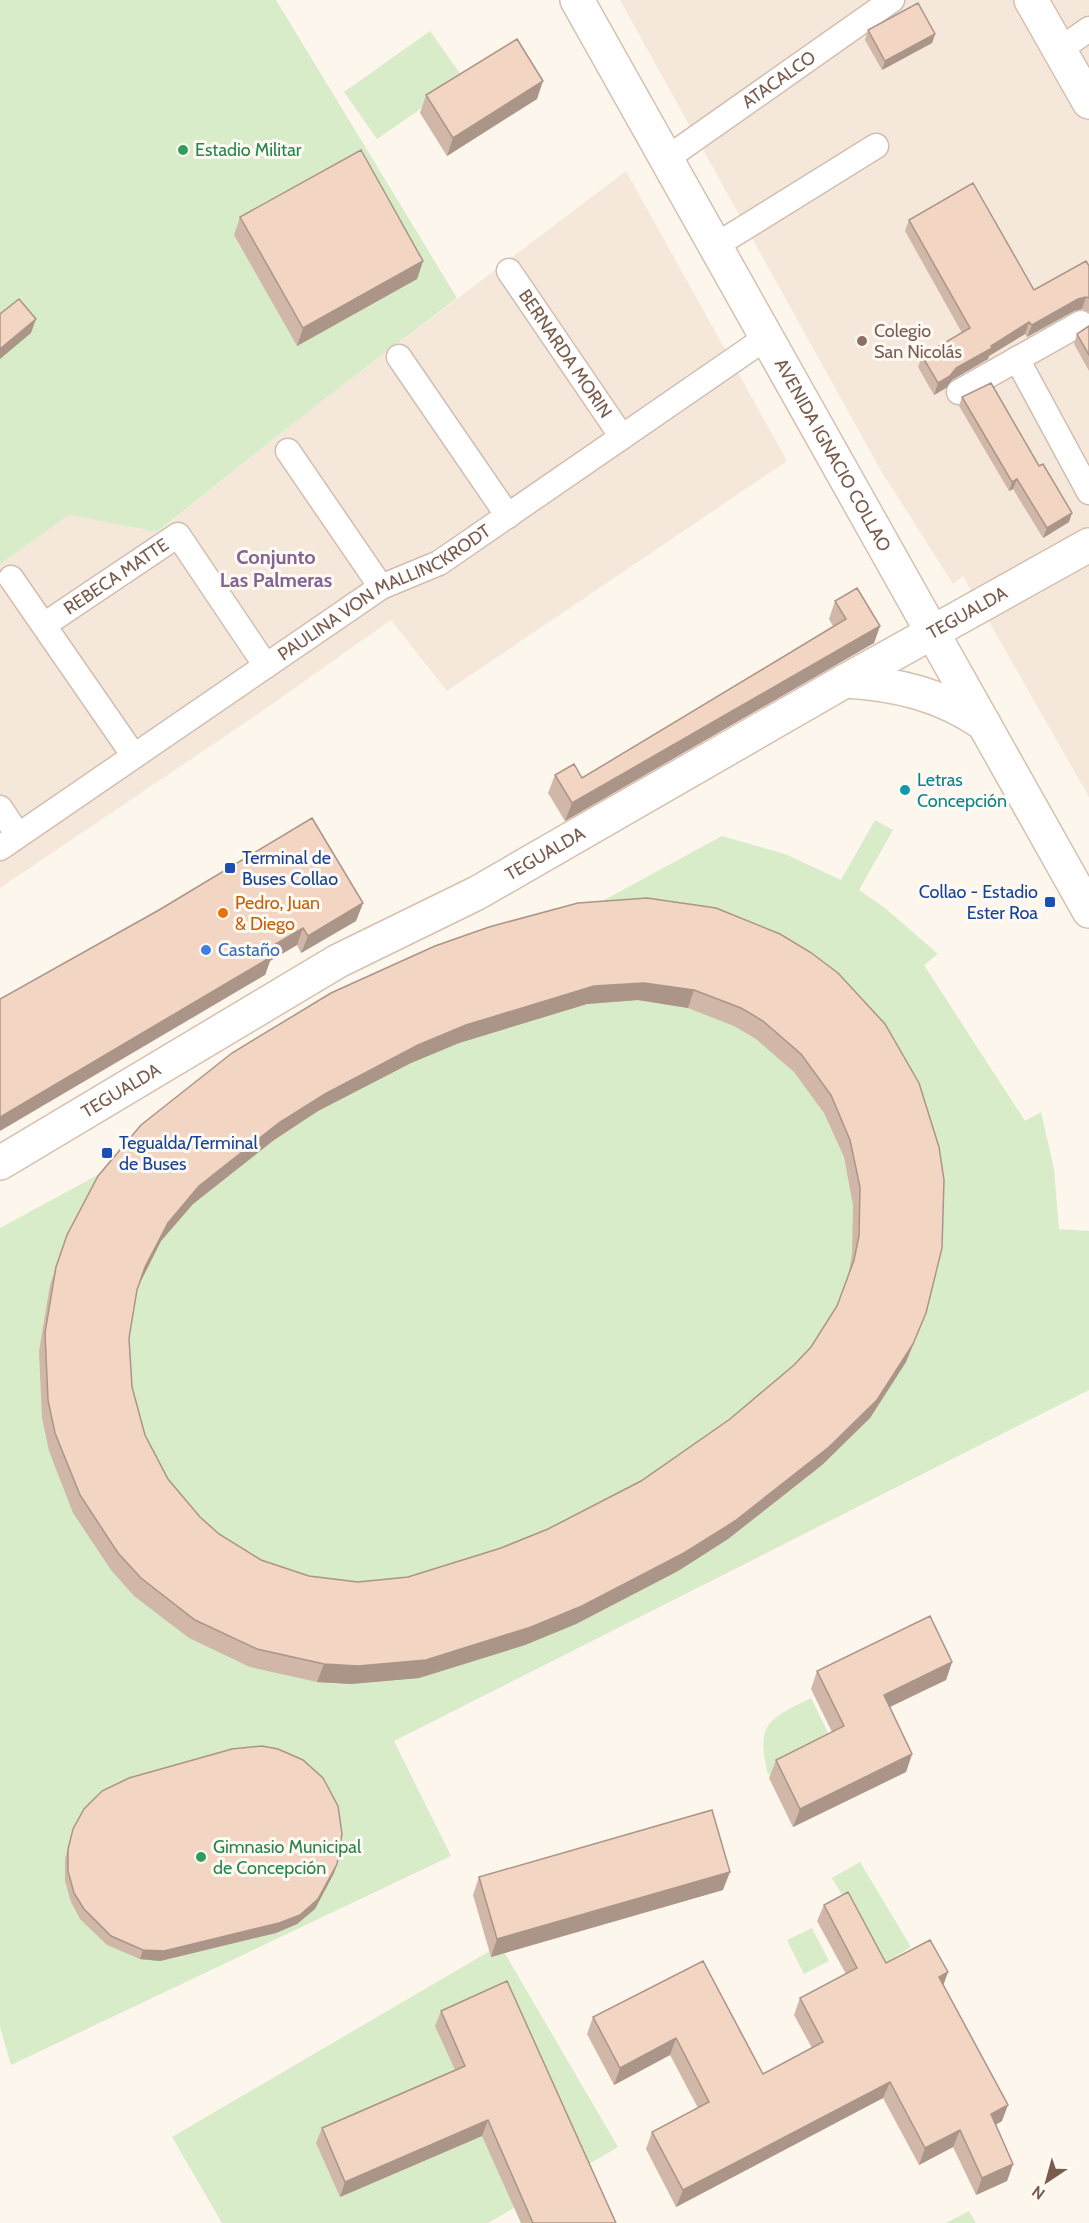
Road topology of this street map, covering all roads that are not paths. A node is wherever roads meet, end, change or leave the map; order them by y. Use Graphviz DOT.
graph roads {
  1 [pos="577,0"];
  2 [pos="892,0"];
  3 [pos="1031,0"];
  4 [pos="1089,29"];
  5 [pos="1059,50"];
  6 [pos="1089,102"];
  7 [pos="876,146"];
  8 [pos="666,159"];
  9 [pos="715,246"];
  10 [pos="509,271"];
  11 [pos="1080,323"];
  12 [pos="767,337"];
  13 [pos="399,357"];
  14 [pos="1017,359"];
  15 [pos="959,392"];
  16 [pos="622,437"];
  17 [pos="288,451"];
  18 [pos="1089,492"];
  19 [pos="508,516"];
  20 [pos="1089,545"];
  21 [pos="11,578"];
  22 [pos="381,586"];
  23 [pos="44,625"];
  24 [pos="933,632"];
  25 [pos="266,666"];
  26 [pos="845,681"];
  27 [pos="984,724"];
  28 [pos="134,756"];
  29 [pos="0,808"];
  30 [pos="9,842"];
  31 [pos="1089,911"];
  32 [pos="0,1163"];
  1 -- 8 [label="main road, AVENIDA IGNACIO COLLAO"];
  2 -- 8 [label="street, ATACALCO"];
  3 -- 5 [label="main road"];
  4 -- 5 [label="street"];
  5 -- 6 [label="main road"];
  7 -- 9 [label="street"];
  8 -- 9 [label="main road, AVENIDA IGNACIO COLLAO"];
  9 -- 12 [label="main road, AVENIDA IGNACIO COLLAO"];
  10 -- 16 [label="street, BERNARDA MORIN"];
  11 -- 14 [label="street"];
  12 -- 16 [label="street, PAULINA VON MALLINCKRODT"];
  12 -- 24 [label="main road, AVENIDA IGNACIO COLLAO"];
  13 -- 19 [label="street"];
  14 -- 15 [label="street"];
  14 -- 18 [label="street"];
  16 -- 19 [label="street, PAULINA VON MALLINCKRODT"];
  17 -- 22 [label="street"];
  19 -- 22 [label="street, PAULINA VON MALLINCKRODT"];
  20 -- 24 [label="main road, TEGUALDA"];
  21 -- 23 [label="street"];
  22 -- 25 [label="street, PAULINA VON MALLINCKRODT"];
  23 -- 25 [label="street, REBECA MATTE"];
  23 -- 28 [label="street"];
  24 -- 26 [label="main road, TEGUALDA"];
  24 -- 27 [label="main road, AVENIDA IGNACIO COLLAO"];
  25 -- 28 [label="street, PAULINA VON MALLINCKRODT"];
  26 -- 27 [label="main road"];
  26 -- 32 [label="main road, TEGUALDA"];
  27 -- 31 [label="main road, AVENIDA IGNACIO COLLAO"];
  28 -- 30 [label="street, PAULINA VON MALLINCKRODT"];
  29 -- 30 [label="street"];
}
